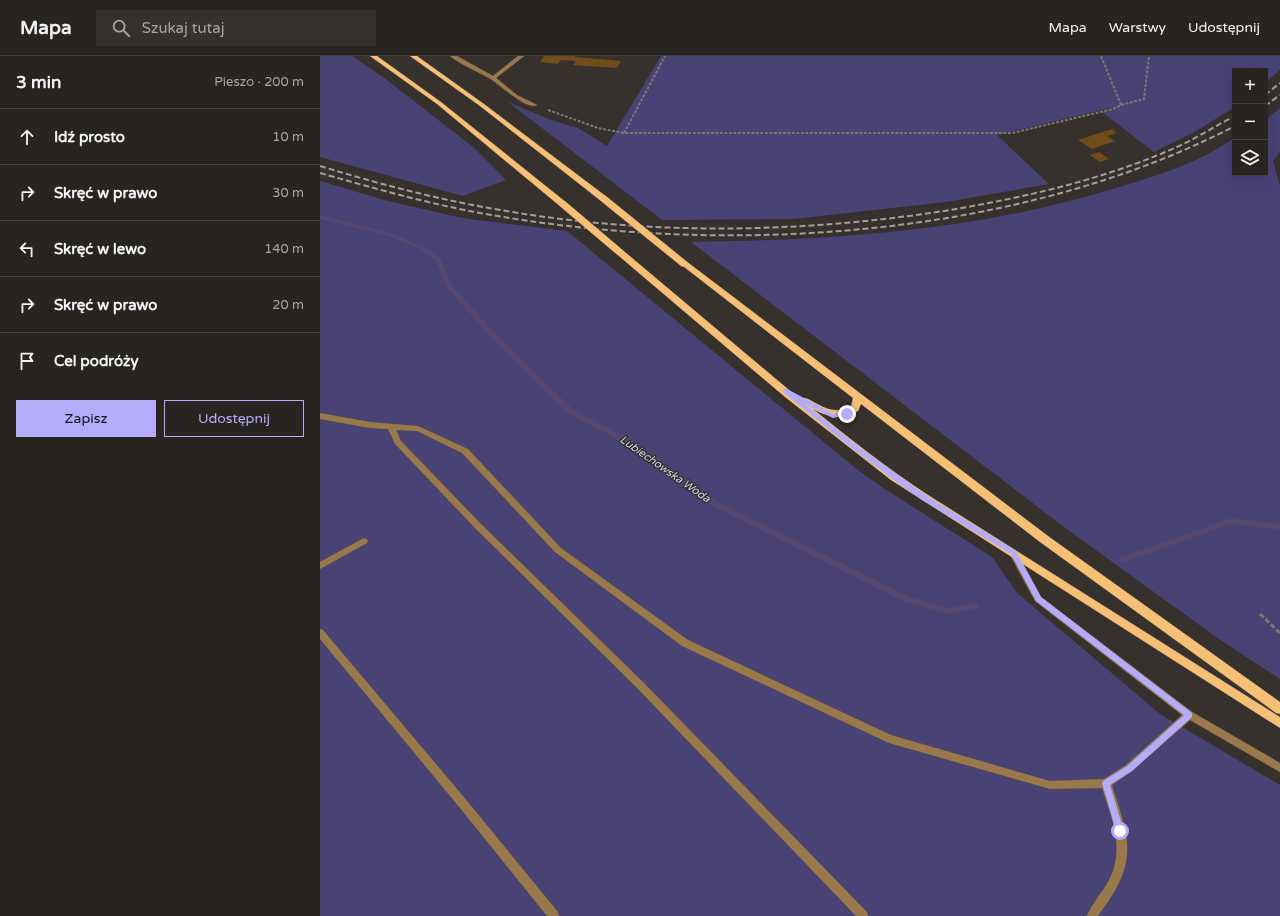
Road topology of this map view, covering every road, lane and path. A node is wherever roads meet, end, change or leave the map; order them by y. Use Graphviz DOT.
graph roads {
  1 [pos="373,56"];
  2 [pos="413,56"];
  3 [pos="453,56"];
  4 [pos="520,56"];
  5 [pos="665,56"];
  6 [pos="1101,56"];
  7 [pos="1149,56"];
  8 [pos="493,78"];
  9 [pos="534,105"];
  10 [pos="1121,105"];
  11 [pos="624,133"];
  12 [pos="785,391"];
  13 [pos="858,398"];
  14 [pos="320,416"];
  15 [pos="391,427"];
  16 [pos="364,541"];
  17 [pos="1013,553"];
  18 [pos="320,566"];
  19 [pos="1260,614"];
  20 [pos="320,633"];
  21 [pos="1280,634"];
  22 [pos="1280,709"];
  23 [pos="1189,715"];
  24 [pos="1280,722"];
  25 [pos="1280,768"];
  26 [pos="1106,783"];
  27 [pos="554,916"];
  28 [pos="863,916"];
  29 [pos="1092,916"];
  1 -- 12 [label="main road, bridge"];
  2 -- 13 [label="main road, bridge"];
  3 -- 8 [label="street"];
  4 -- 8 [label="street"];
  5 -- 11 [label="path"];
  6 -- 10 [label="path"];
  7 -- 10 [label="path"];
  8 -- 9 [label="street"];
  9 -- 11 [label="path"];
  10 -- 11 [label="path"];
  12 -- 13 [label="main road"];
  12 -- 17 [label="main road"];
  13 -- 22 [label="main road"];
  14 -- 15 [label="street"];
  15 -- 26 [label="street"];
  15 -- 28 [label="street"];
  16 -- 18 [label="street"];
  17 -- 23 [label="street"];
  17 -- 24 [label="main road"];
  19 -- 21 [label="path"];
  20 -- 27 [label="street"];
  23 -- 25 [label="street"];
  23 -- 26 [label="street"];
  26 -- 29 [label="street"];
}
